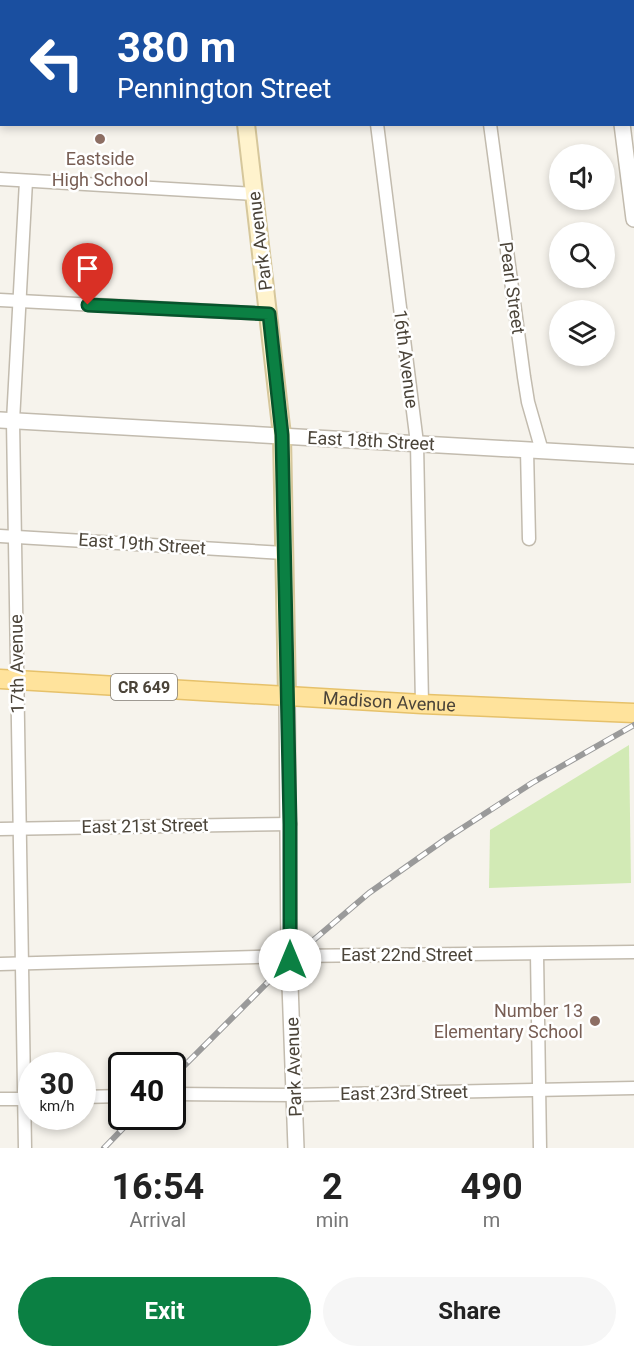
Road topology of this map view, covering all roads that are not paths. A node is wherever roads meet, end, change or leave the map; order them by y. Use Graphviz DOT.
graph roads {
  1 [pos="246,126"];
  2 [pos="377,126"];
  3 [pos="490,126"];
  4 [pos="622,126"];
  5 [pos="0,179"];
  6 [pos="26,180"];
  7 [pos="255,195"];
  8 [pos="634,219"];
  9 [pos="0,300"];
  10 [pos="20,301"];
  11 [pos="269,314"];
  12 [pos="6,420"];
  13 [pos="282,435"];
  14 [pos="417,443"];
  15 [pos="535,450"];
  16 [pos="634,456"];
  17 [pos="0,536"];
  18 [pos="14,537"];
  19 [pos="529,539"];
  20 [pos="284,552"];
  21 [pos="9,679"];
  22 [pos="287,696"];
  23 [pos="422,704"];
  24 [pos="634,713"];
  25 [pos="290,824"];
  26 [pos="20,828"];
  27 [pos="0,829"];
  28 [pos="634,952"];
  29 [pos="537,954"];
  30 [pos="289,957"];
  31 [pos="0,964"];
  32 [pos="22,964"];
  33 [pos="26,1052"];
  34 [pos="634,1088"];
  35 [pos="539,1090"];
  36 [pos="186,1094"];
  37 [pos="295,1095"];
  38 [pos="0,1099"];
  39 [pos="18,1099"];
  40 [pos="26,1130"];
  41 [pos="25,1148"];
  42 [pos="296,1148"];
  43 [pos="540,1148"];
  1 -- 7 [label="main road, Park Avenue"];
  2 -- 14 [label="street, 16th Avenue"];
  3 -- 15 [label="street, Pearl Street"];
  4 -- 8 [label="street"];
  5 -- 6 [label="street"];
  6 -- 7 [label="street"];
  6 -- 10 [label="street, 17th Avenue"];
  7 -- 11 [label="main road, Park Avenue"];
  9 -- 10 [label="street"];
  10 -- 11 [label="street"];
  10 -- 12 [label="street, 17th Avenue"];
  11 -- 13 [label="main road, Park Avenue"];
  12 -- 13 [label="street, East 18th Street"];
  12 -- 18 [label="street, 17th Avenue"];
  13 -- 14 [label="street, East 18th Street"];
  13 -- 20 [label="main road, Park Avenue"];
  14 -- 15 [label="street, East 18th Street"];
  14 -- 23 [label="street, 16th Avenue"];
  15 -- 16 [label="street, East 18th Street"];
  15 -- 19 [label="street, Pearl Street"];
  17 -- 18 [label="street, East 19th Street"];
  18 -- 20 [label="street, East 19th Street"];
  18 -- 21 [label="street, 17th Avenue"];
  20 -- 22 [label="main road, Park Avenue"];
  21 -- 22 [label="main road, Madison Avenue / CR 649"];
  21 -- 26 [label="street, 17th Avenue"];
  22 -- 23 [label="main road, Madison Avenue / CR 649"];
  22 -- 25 [label="street, Park Avenue"];
  23 -- 24 [label="main road, Madison Avenue / CR 649"];
  25 -- 26 [label="street, East 21st Street"];
  25 -- 30 [label="street, Park Avenue"];
  26 -- 27 [label="street, East 21st Street"];
  26 -- 32 [label="street, 17th Avenue"];
  28 -- 29 [label="street, East 22nd Street"];
  29 -- 30 [label="street, East 22nd Street"];
  29 -- 35 [label="street"];
  30 -- 32 [label="street, East 22nd Street"];
  30 -- 37 [label="street, Park Avenue"];
  31 -- 32 [label="street, East 22nd Street"];
  32 -- 33 [label="street, 17th Avenue"];
  34 -- 35 [label="street, East 23rd Street"];
  35 -- 37 [label="street, East 23rd Street"];
  35 -- 43 [label="street"];
  36 -- 37 [label="street, East 23rd Street"];
  37 -- 42 [label="street, Park Avenue"];
  38 -- 39 [label="street"];
  40 -- 41 [label="street, 17th Avenue"];
}
